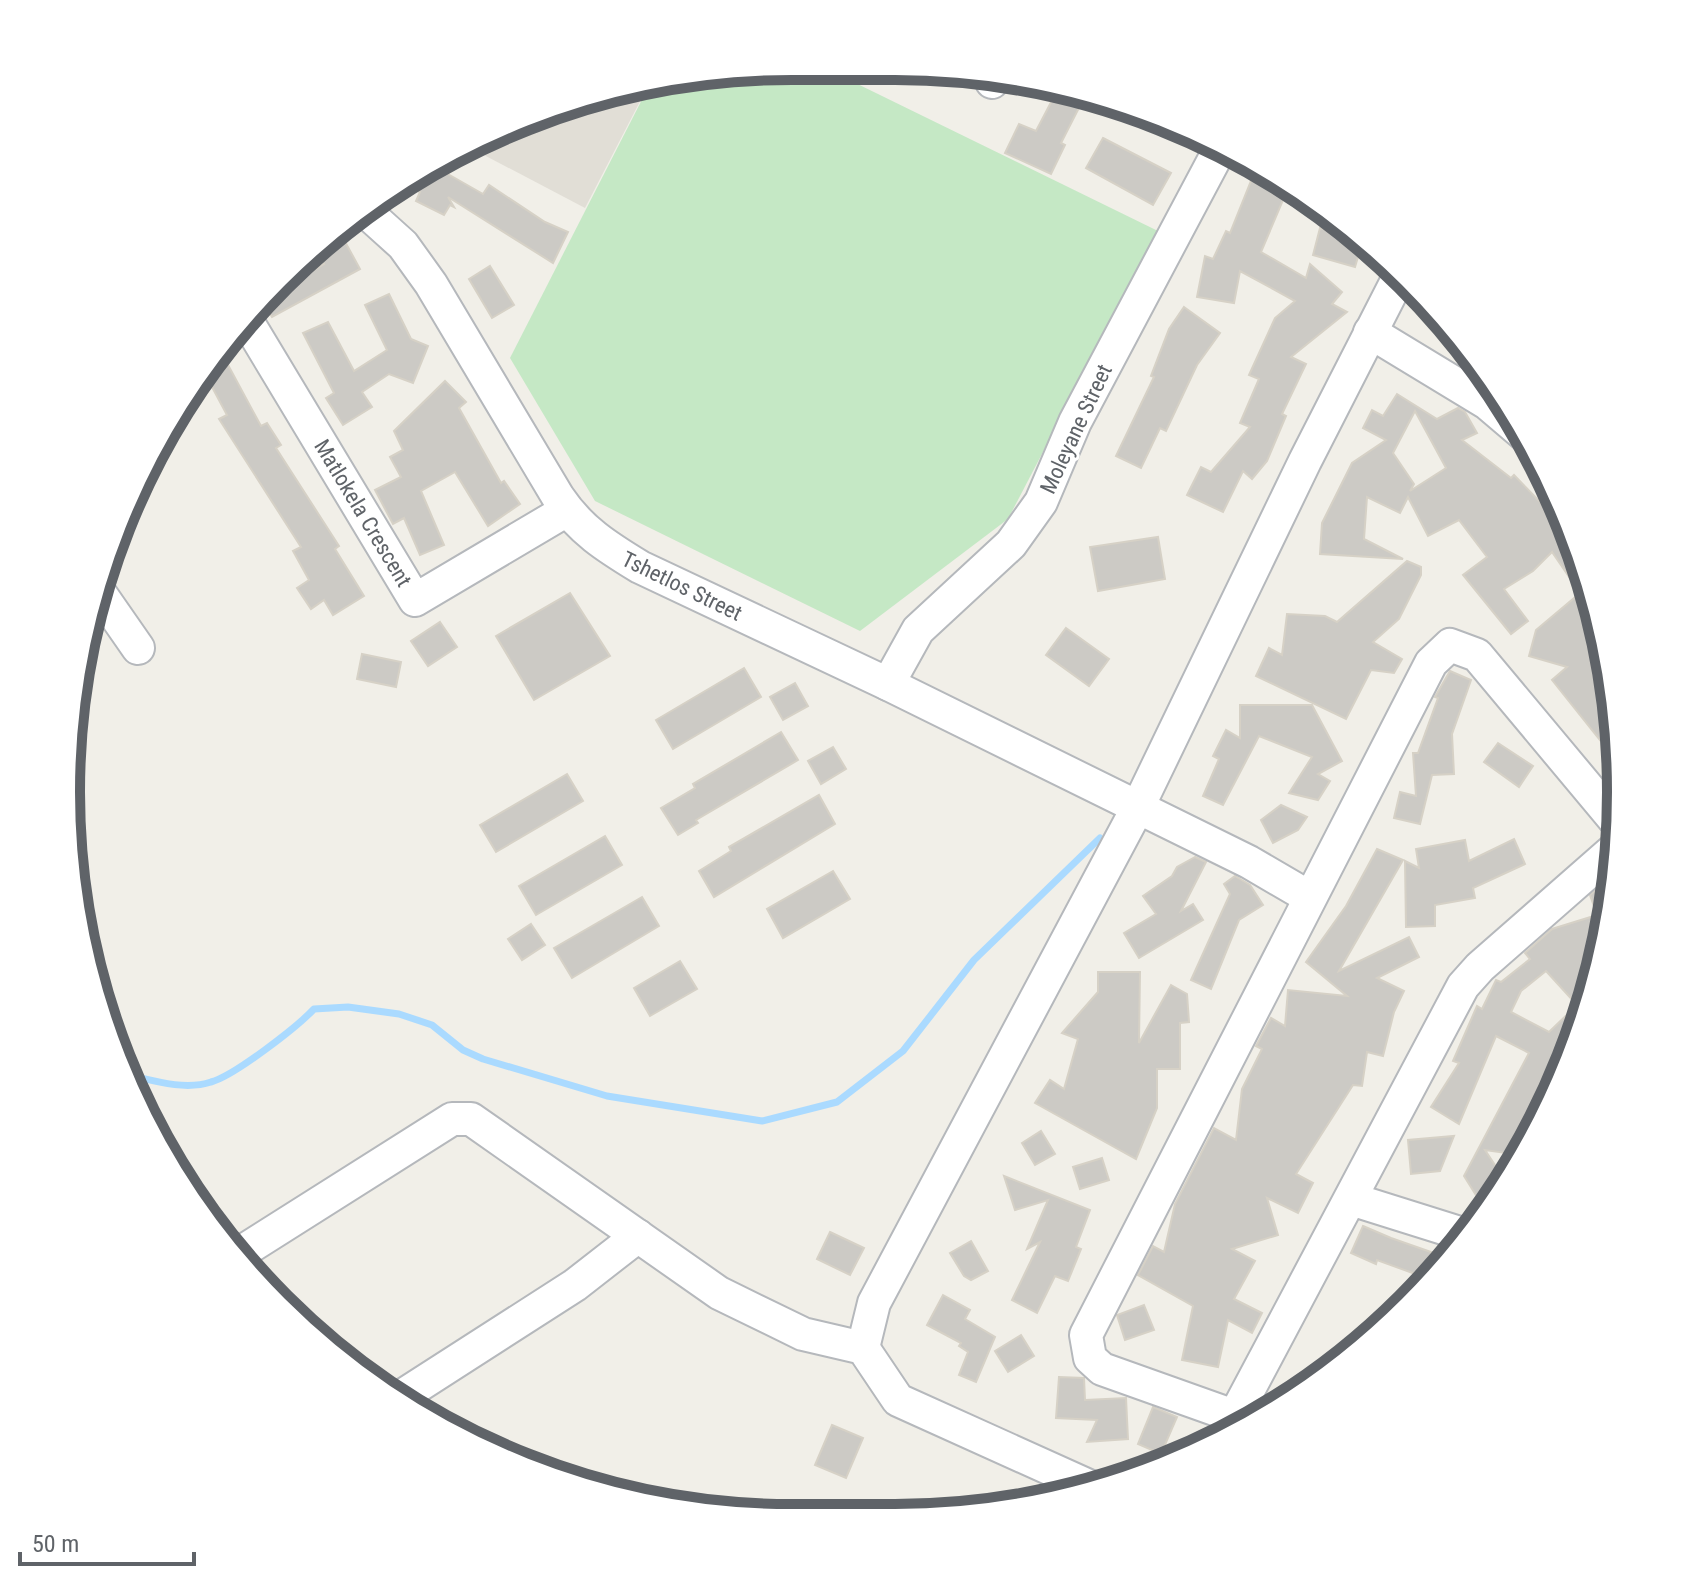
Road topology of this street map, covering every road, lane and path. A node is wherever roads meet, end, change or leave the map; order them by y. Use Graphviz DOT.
graph roads {
  1 [pos="1216,156"];
  2 [pos="372,217"];
  3 [pos="1394,286"];
  4 [pos="252,329"];
  5 [pos="1370,332"];
  6 [pos="1496,411"];
  7 [pos="567,510"];
  8 [pos="106,602"];
  9 [pos="138,648"];
  10 [pos="888,684"];
  11 [pos="1137,809"];
  12 [pos="1606,810"];
  13 [pos="1603,859"];
  14 [pos="1309,897"];
  15 [pos="1351,1199"];
  16 [pos="1455,1231"];
  17 [pos="638,1236"];
  18 [pos="247,1249"];
  19 [pos="863,1348"];
  20 [pos="409,1392"];
  21 [pos="1233,1419"];
  22 [pos="1224,1424"];
  23 [pos="1077,1481"];
  1 -- 10 [label="street, Moleyane Street"];
  2 -- 7 [label="street, Tshetlos Street"];
  3 -- 5 [label="street"];
  4 -- 7 [label="street, Matlokela Crescent"];
  5 -- 6 [label="street"];
  5 -- 11 [label="street"];
  7 -- 10 [label="street, Tshetlos Street"];
  8 -- 9 [label="street"];
  10 -- 11 [label="street, Tshetlos Street"];
  11 -- 14 [label="street, Tshetlos Street"];
  11 -- 19 [label="street"];
  12 -- 14 [label="street"];
  13 -- 15 [label="street"];
  14 -- 22 [label="street"];
  15 -- 16 [label="street"];
  15 -- 21 [label="street"];
  17 -- 18 [label="street"];
  17 -- 19 [label="street"];
  17 -- 20 [label="street"];
  19 -- 23 [label="street"];
}
